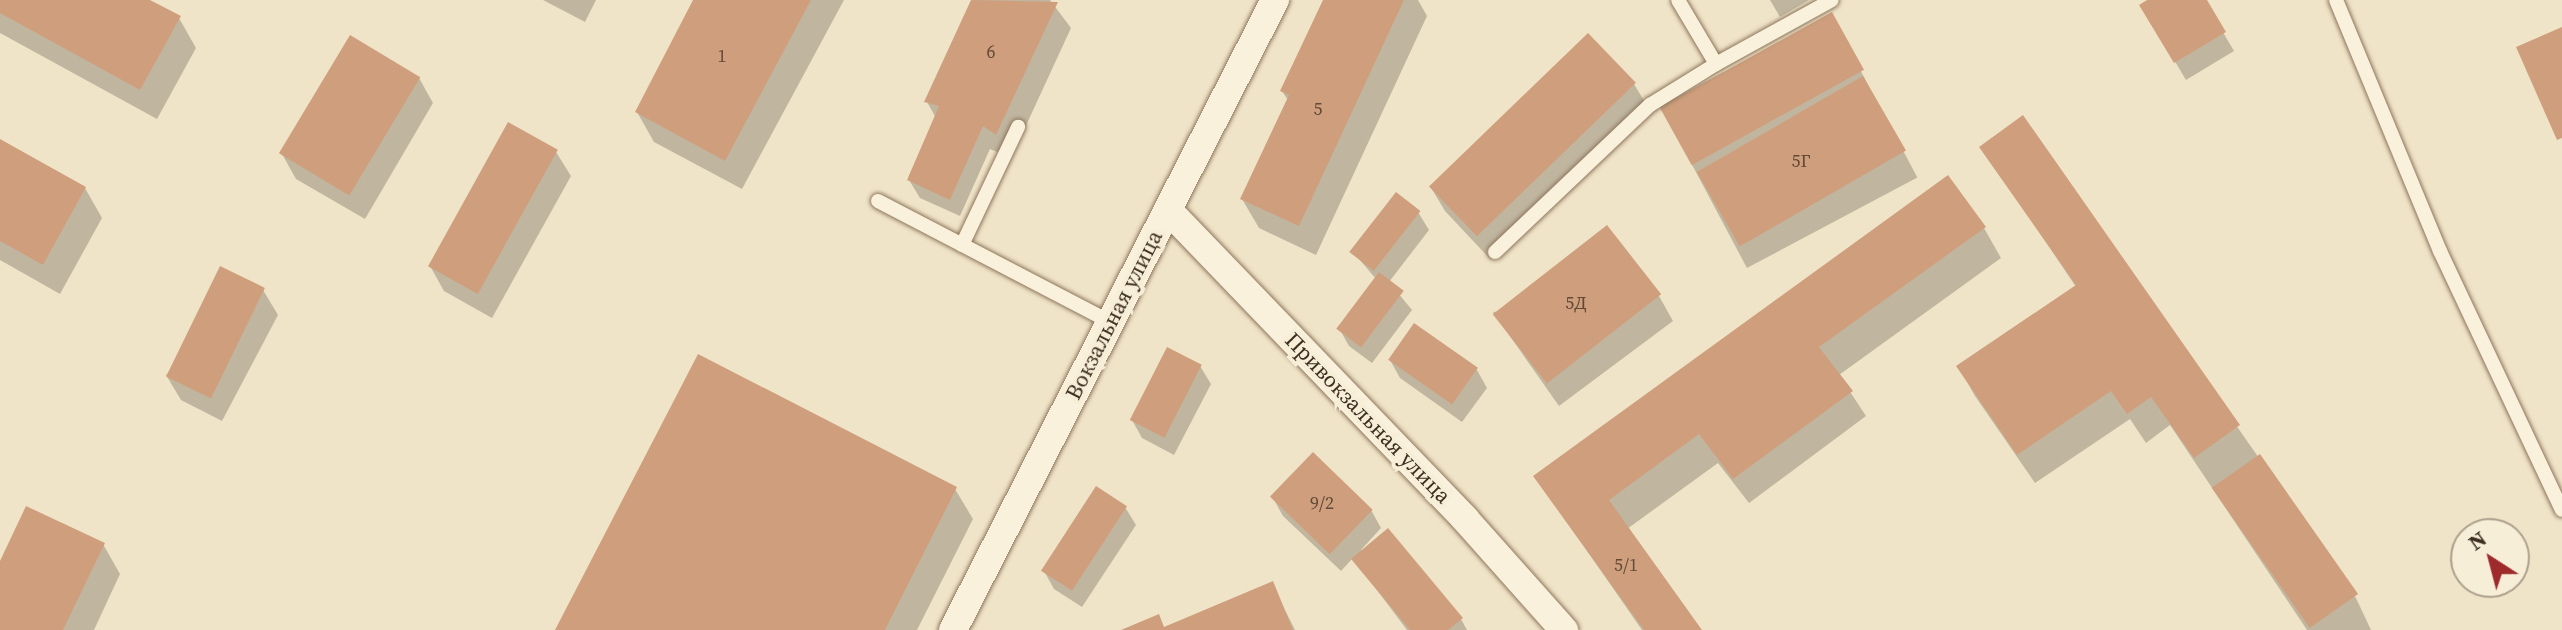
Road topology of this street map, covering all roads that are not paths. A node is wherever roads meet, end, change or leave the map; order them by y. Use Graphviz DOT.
graph roads {
  1 [pos="1275,0"];
  2 [pos="1678,0"];
  3 [pos="1832,0"];
  4 [pos="2336,0"];
  5 [pos="1716,64"];
  6 [pos="1018,127"];
  7 [pos="878,201"];
  8 [pos="1168,210"];
  9 [pos="962,245"];
  10 [pos="1495,252"];
  11 [pos="1110,322"];
  12 [pos="2562,510"];
  13 [pos="953,630"];
  14 [pos="1564,630"];
  1 -- 8 [label="street, Вокзальная улица"];
  2 -- 5 [label="lane"];
  3 -- 5 [label="lane"];
  4 -- 12 [label="lane"];
  5 -- 10 [label="lane"];
  6 -- 9 [label="lane"];
  7 -- 9 [label="lane"];
  8 -- 11 [label="street, Вокзальная улица"];
  8 -- 14 [label="street, Привокзальная улица"];
  9 -- 11 [label="lane"];
  11 -- 13 [label="street, Вокзальная улица"];
}
